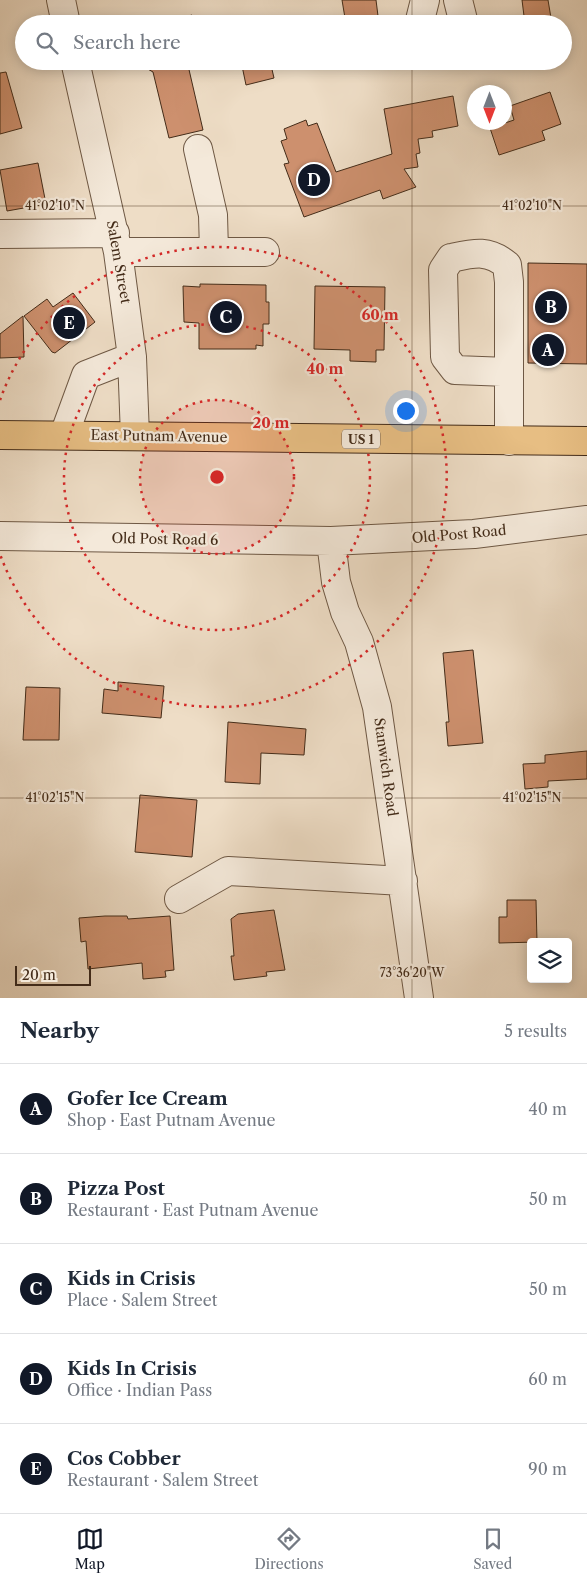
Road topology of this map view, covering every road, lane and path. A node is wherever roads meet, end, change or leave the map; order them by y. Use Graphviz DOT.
graph roads {
  1 [pos="61,0"];
  2 [pos="425,0"];
  3 [pos="458,0"];
  4 [pos="64,15"];
  5 [pos="421,15"];
  6 [pos="462,15"];
  7 [pos="77,70"];
  8 [pos="198,150"];
  9 [pos="0,234"];
  10 [pos="117,243"];
  11 [pos="214,251"];
  12 [pos="265,252"];
  13 [pos="132,357"];
  14 [pos="508,372"];
  15 [pos="0,434"];
  16 [pos="64,435"];
  17 [pos="135,436"];
  18 [pos="509,440"];
  19 [pos="587,441"];
  20 [pos="587,520"];
  21 [pos="0,536"];
  22 [pos="331,541"];
  23 [pos="403,881"];
  24 [pos="179,900"];
  25 [pos="418,998"];
  1 -- 4 [label="street"];
  2 -- 5 [label="street"];
  3 -- 6 [label="street"];
  7 -- 10 [label="street, Salem Street"];
  8 -- 11 [label="street"];
  9 -- 10 [label="street"];
  10 -- 11 [label="street"];
  10 -- 13 [label="street, Salem Street"];
  11 -- 12 [label="street"];
  13 -- 16 [label="street"];
  13 -- 17 [label="street, Salem Street"];
  14 -- 18 [label="street"];
  15 -- 16 [label="main road, East Putnam Avenue / US 1"];
  16 -- 17 [label="main road, East Putnam Avenue / US 1"];
  17 -- 18 [label="main road, East Putnam Avenue / US 1"];
  18 -- 19 [label="main road, East Putnam Avenue / US 1"];
  20 -- 22 [label="street, Old Post Road"];
  21 -- 22 [label="street, Old Post Road 6"];
  22 -- 23 [label="street, Stanwich Road"];
  23 -- 24 [label="street"];
  23 -- 25 [label="street, Stanwich Road"];
}
